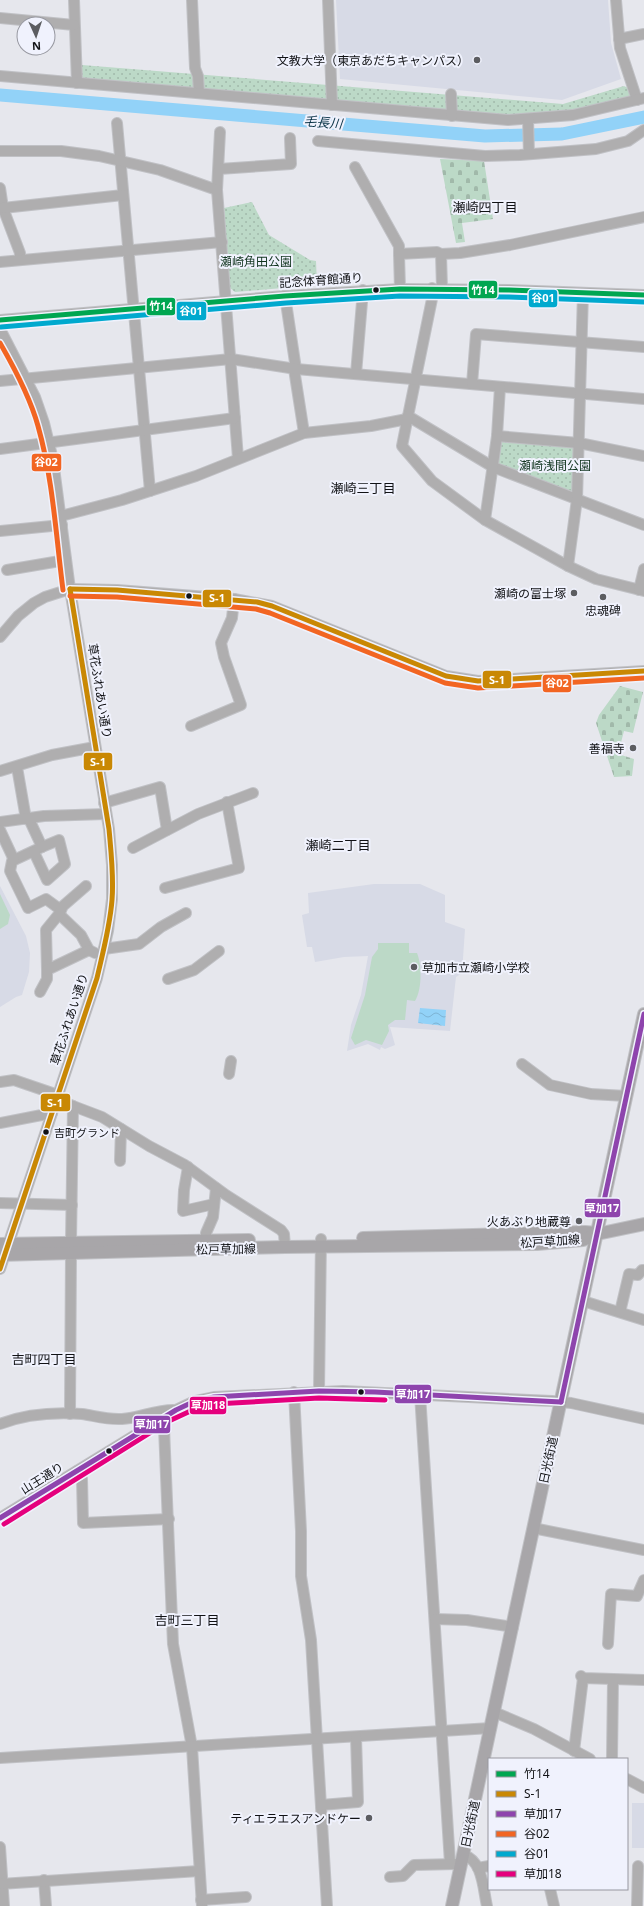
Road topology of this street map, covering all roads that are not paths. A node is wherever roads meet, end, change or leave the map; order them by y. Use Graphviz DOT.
graph roads {
  1 [pos="74,0"];
  2 [pos="192,0"];
  3 [pos="328,0"];
  4 [pos="616,0"];
  5 [pos="0,18"];
  6 [pos="74,24"];
  7 [pos="644,34"];
  8 [pos="619,39"];
  9 [pos="0,76"];
  10 [pos="77,83"];
  11 [pos="199,93"];
  12 [pos="451,94"];
  13 [pos="640,99"];
  14 [pos="332,103"];
  15 [pos="452,116"];
  16 [pos="528,122"];
  17 [pos="117,123"];
  18 [pos="644,130"];
  19 [pos="220,132"];
  20 [pos="290,138"];
  21 [pos="318,141"];
  22 [pos="0,151"];
  23 [pos="529,153"];
  24 [pos="120,162"];
  25 [pos="355,167"];
  26 [pos="219,169"];
  27 [pos="0,188"];
  28 [pos="217,190"];
  29 [pos="123,195"];
  30 [pos="3,208"];
  31 [pos="644,217"];
  32 [pos="222,242"];
  33 [pos="128,251"];
  34 [pos="399,254"];
  35 [pos="441,254"];
  36 [pos="20,260"];
  37 [pos="0,262"];
  38 [pos="437,288"];
  39 [pos="400,289"];
  40 [pos="363,290"];
  41 [pos="583,293"];
  42 [pos="644,295"];
  43 [pos="285,296"];
  44 [pos="226,301"];
  45 [pos="133,308"];
  46 [pos="0,320"];
  47 [pos="0,328"];
  48 [pos="581,342"];
  49 [pos="644,347"];
  50 [pos="231,359"];
  51 [pos="138,367"];
  52 [pos="295,369"];
  53 [pos="356,374"];
  54 [pos="27,377"];
  55 [pos="414,379"];
  56 [pos="0,381"];
  57 [pos="472,384"];
  58 [pos="500,387"];
  59 [pos="580,393"];
  60 [pos="644,399"];
  61 [pos="407,417"];
  62 [pos="235,418"];
  63 [pos="145,430"];
  64 [pos="304,432"];
  65 [pos="497,436"];
  66 [pos="49,442"];
  67 [pos="579,443"];
  68 [pos="0,449"];
  69 [pos="644,456"];
  70 [pos="238,458"];
  71 [pos="493,467"];
  72 [pos="150,491"];
  73 [pos="577,499"];
  74 [pos="61,520"];
  75 [pos="485,520"];
  76 [pos="644,525"];
  77 [pos="0,532"];
  78 [pos="66,560"];
  79 [pos="568,566"];
  80 [pos="644,569"];
  81 [pos="7,570"];
  82 [pos="70,590"];
  83 [pos="642,590"];
  84 [pos="234,600"];
  85 [pos="0,637"];
  86 [pos="644,672"];
  87 [pos="191,726"];
  88 [pos="95,747"];
  89 [pos="18,766"];
  90 [pos="0,771"];
  91 [pos="253,793"];
  92 [pos="227,802"];
  93 [pos="104,803"];
  94 [pos="106,814"];
  95 [pos="28,819"];
  96 [pos="0,822"];
  97 [pos="0,830"];
  98 [pos="167,830"];
  99 [pos="134,848"];
  100 [pos="14,860"];
  101 [pos="86,886"];
  102 [pos="165,888"];
  103 [pos="60,912"];
  104 [pos="186,913"];
  105 [pos="89,950"];
  106 [pos="104,952"];
  107 [pos="219,952"];
  108 [pos="47,970"];
  109 [pos="168,979"];
  110 [pos="40,992"];
  111 [pos="644,1014"];
  112 [pos="231,1061"];
  113 [pos="522,1064"];
  114 [pos="229,1074"];
  115 [pos="0,1082"];
  116 [pos="626,1096"];
  117 [pos="57,1097"];
  118 [pos="74,1106"];
  119 [pos="52,1113"];
  120 [pos="0,1123"];
  121 [pos="121,1129"];
  122 [pos="120,1161"];
  123 [pos="188,1167"];
  124 [pos="216,1188"];
  125 [pos="0,1203"];
  126 [pos="21,1204"];
  127 [pos="214,1204"];
  128 [pos="72,1205"];
  129 [pos="644,1224"];
  130 [pos="597,1234"];
  131 [pos="206,1241"];
  132 [pos="322,1243"];
  133 [pos="285,1244"];
  134 [pos="71,1248"];
  135 [pos="3,1249"];
  136 [pos="0,1269"];
  137 [pos="644,1270"];
  138 [pos="583,1301"];
  139 [pos="620,1312"];
  140 [pos="644,1320"];
  141 [pos="294,1392"];
  142 [pos="319,1392"];
  143 [pos="420,1394"];
  144 [pos="561,1402"];
  145 [pos="176,1410"];
  146 [pos="70,1414"];
  147 [pos="160,1419"];
  148 [pos="644,1419"];
  149 [pos="0,1424"];
  150 [pos="77,1471"];
  151 [pos="0,1518"];
  152 [pos="169,1519"];
  153 [pos="533,1528"];
  154 [pos="644,1550"];
  155 [pos="644,1580"];
  156 [pos="434,1619"];
  157 [pos="513,1627"];
  158 [pos="608,1644"];
  159 [pos="613,1680"];
  160 [pos="644,1680"];
  161 [pos="494,1712"];
  162 [pos="491,1728"];
  163 [pos="441,1731"];
  164 [pos="356,1737"];
  165 [pos="317,1739"];
  166 [pos="192,1747"];
  167 [pos="574,1751"];
  168 [pos="0,1758"];
  169 [pos="588,1758"];
  170 [pos="612,1758"];
  171 [pos="628,1780"];
  172 [pos="644,1788"];
  173 [pos="320,1805"];
  174 [pos="0,1847"];
  175 [pos="458,1861"];
  176 [pos="1,1864"];
  177 [pos="488,1866"];
  178 [pos="628,1866"];
  179 [pos="641,1866"];
  180 [pos="478,1868"];
  181 [pos="199,1871"];
  182 [pos="390,1877"];
  183 [pos="44,1880"];
  184 [pos="1,1884"];
  185 [pos="550,1890"];
  186 [pos="246,1898"];
  187 [pos="202,1903"];
  188 [pos="4,1906"];
  189 [pos="46,1906"];
  190 [pos="327,1906"];
  191 [pos="452,1906"];
  192 [pos="487,1906"];
  193 [pos="554,1906"];
  194 [pos="637,1906"];
  1 -- 6 [label="street"];
  2 -- 11 [label="street"];
  3 -- 14 [label="street"];
  4 -- 8 [label="street"];
  5 -- 6 [label="street"];
  6 -- 10 [label="street"];
  7 -- 8 [label="street"];
  8 -- 13 [label="street"];
  9 -- 10 [label="street"];
  10 -- 11 [label="street"];
  11 -- 14 [label="street"];
  12 -- 15 [label="street"];
  13 -- 16 [label="street"];
  14 -- 15 [label="street"];
  15 -- 16 [label="street"];
  16 -- 23 [label="street"];
  17 -- 24 [label="street"];
  18 -- 23 [label="street"];
  19 -- 26 [label="street"];
  20 -- 26 [label="street"];
  21 -- 23 [label="street"];
  22 -- 24 [label="street"];
  24 -- 28 [label="street"];
  24 -- 29 [label="street"];
  25 -- 34 [label="street"];
  26 -- 28 [label="street"];
  27 -- 30 [label="street"];
  28 -- 32 [label="street"];
  29 -- 30 [label="street"];
  29 -- 33 [label="street"];
  30 -- 36 [label="street"];
  31 -- 35 [label="street"];
  32 -- 33 [label="street"];
  32 -- 44 [label="street"];
  33 -- 36 [label="street"];
  33 -- 45 [label="street"];
  34 -- 35 [label="street"];
  34 -- 39 [label="street"];
  35 -- 38 [label="street"];
  36 -- 37 [label="street"];
  38 -- 39 [label="street, 記念体育館通り"];
  38 -- 41 [label="street, 記念体育館通り"];
  38 -- 55 [label="street"];
  39 -- 40 [label="street, 記念体育館通り"];
  40 -- 43 [label="street, 記念体育館通り"];
  40 -- 53 [label="street"];
  41 -- 42 [label="street, 記念体育館通り"];
  41 -- 48 [label="street"];
  43 -- 44 [label="street, 記念体育館通り"];
  43 -- 52 [label="street"];
  44 -- 45 [label="street, 記念体育館通り"];
  44 -- 50 [label="street"];
  45 -- 46 [label="street, 記念体育館通り"];
  45 -- 51 [label="street"];
  47 -- 54 [label="street, 草花ふれあい通り"];
  48 -- 49 [label="street"];
  48 -- 57 [label="street"];
  48 -- 59 [label="street"];
  50 -- 51 [label="street"];
  50 -- 52 [label="street"];
  50 -- 62 [label="street"];
  51 -- 54 [label="street"];
  51 -- 63 [label="street"];
  52 -- 53 [label="street"];
  52 -- 64 [label="street"];
  53 -- 55 [label="street"];
  54 -- 56 [label="street"];
  54 -- 66 [label="street, 草花ふれあい通り"];
  55 -- 57 [label="street"];
  55 -- 61 [label="street"];
  57 -- 58 [label="street"];
  58 -- 59 [label="street"];
  58 -- 65 [label="street"];
  59 -- 60 [label="street"];
  59 -- 67 [label="street"];
  61 -- 64 [label="street"];
  61 -- 71 [label="street"];
  61 -- 75 [label="street"];
  62 -- 63 [label="street"];
  62 -- 70 [label="street"];
  63 -- 66 [label="street"];
  63 -- 72 [label="street"];
  64 -- 70 [label="street"];
  65 -- 67 [label="street"];
  65 -- 71 [label="street"];
  66 -- 68 [label="street"];
  66 -- 74 [label="street, 草花ふれあい通り"];
  67 -- 69 [label="street"];
  67 -- 73 [label="street"];
  70 -- 72 [label="street"];
  71 -- 73 [label="street"];
  71 -- 75 [label="street"];
  72 -- 74 [label="street"];
  73 -- 76 [label="street"];
  73 -- 79 [label="street"];
  74 -- 77 [label="street"];
  74 -- 78 [label="street, 草花ふれあい通り"];
  75 -- 79 [label="street"];
  78 -- 81 [label="street"];
  78 -- 82 [label="street, 草花ふれあい通り"];
  79 -- 83 [label="street"];
  80 -- 83 [label="street"];
  82 -- 84 [label="street"];
  82 -- 85 [label="street"];
  82 -- 88 [label="street, 草花ふれあい通り"];
  84 -- 86 [label="street"];
  84 -- 87 [label="street"];
  88 -- 89 [label="street"];
  88 -- 93 [label="street, 草花ふれあい通り"];
  89 -- 90 [label="street"];
  89 -- 95 [label="street"];
  91 -- 92 [label="street"];
  92 -- 98 [label="street"];
  92 -- 102 [label="street"];
  93 -- 94 [label="street, 草花ふれあい通り"];
  93 -- 98 [label="street"];
  94 -- 95 [label="street"];
  94 -- 106 [label="street, 草花ふれあい通り"];
  95 -- 96 [label="street"];
  95 -- 100 [label="street"];
  97 -- 100 [label="street"];
  98 -- 99 [label="street"];
  100 -- 103 [label="street"];
  101 -- 103 [label="street"];
  103 -- 105 [label="street"];
  103 -- 108 [label="street"];
  104 -- 106 [label="street"];
  105 -- 106 [label="street"];
  105 -- 108 [label="street"];
  106 -- 117 [label="street, 草花ふれあい通り"];
  107 -- 109 [label="street"];
  108 -- 110 [label="street"];
  111 -- 116 [label="main road, 日光街道"];
  112 -- 114 [label="street"];
  113 -- 116 [label="street"];
  115 -- 117 [label="street"];
  116 -- 130 [label="main road, 日光街道"];
  117 -- 118 [label="street"];
  117 -- 119 [label="street, 草花ふれあい通り"];
  118 -- 121 [label="street"];
  118 -- 128 [label="street"];
  119 -- 120 [label="street"];
  119 -- 126 [label="street, 草花ふれあい通り"];
  121 -- 122 [label="street"];
  121 -- 123 [label="street"];
  123 -- 124 [label="street"];
  123 -- 127 [label="street"];
  124 -- 127 [label="street"];
  124 -- 133 [label="street"];
  125 -- 126 [label="street"];
  126 -- 128 [label="street"];
  126 -- 135 [label="street, 草花ふれあい通り"];
  127 -- 131 [label="street"];
  128 -- 134 [label="street"];
  129 -- 130 [label="main road, 松戸草加線"];
  130 -- 132 [label="main road, 松戸草加線"];
  130 -- 138 [label="main road, 日光街道"];
  131 -- 133 [label="main road, 松戸草加線"];
  131 -- 134 [label="main road, 松戸草加線"];
  132 -- 133 [label="main road, 松戸草加線"];
  132 -- 142 [label="street"];
  133 -- 134 [label="main road, 松戸草加線"];
  134 -- 135 [label="main road, 松戸草加線"];
  134 -- 146 [label="street"];
  135 -- 136 [label="street, 草花ふれあい通り"];
  137 -- 139 [label="street"];
  138 -- 139 [label="street"];
  138 -- 144 [label="main road, 日光街道"];
  139 -- 140 [label="street"];
  141 -- 142 [label="street, 山王通り"];
  141 -- 145 [label="street, 山王通り"];
  141 -- 165 [label="street"];
  142 -- 143 [label="street, 山王通り"];
  143 -- 144 [label="street, 山王通り"];
  143 -- 156 [label="street"];
  144 -- 148 [label="street, 山王通り"];
  144 -- 153 [label="main road, 日光街道"];
  145 -- 146 [label="street"];
  145 -- 147 [label="street, 山王通り"];
  146 -- 149 [label="street"];
  147 -- 150 [label="street, 山王通り"];
  147 -- 152 [label="street"];
  150 -- 151 [label="street, 山王通り"];
  150 -- 152 [label="street"];
  152 -- 166 [label="street"];
  153 -- 154 [label="street"];
  153 -- 157 [label="main road, 日光街道"];
  155 -- 158 [label="street"];
  156 -- 157 [label="street"];
  156 -- 163 [label="street"];
  157 -- 161 [label="main road, 日光街道"];
  159 -- 160 [label="street"];
  159 -- 167 [label="street"];
  159 -- 170 [label="street"];
  161 -- 162 [label="main road, 日光街道"];
  161 -- 167 [label="street"];
  162 -- 163 [label="street"];
  162 -- 175 [label="main road, 日光街道"];
  163 -- 164 [label="street"];
  163 -- 175 [label="street"];
  164 -- 165 [label="street"];
  164 -- 173 [label="street"];
  165 -- 166 [label="street"];
  165 -- 173 [label="street"];
  166 -- 168 [label="street"];
  166 -- 181 [label="street"];
  167 -- 169 [label="street"];
  171 -- 172 [label="street"];
  173 -- 190 [label="street"];
  174 -- 176 [label="street"];
  175 -- 180 [label="street"];
  175 -- 182 [label="street"];
  175 -- 191 [label="main road, 日光街道"];
  176 -- 184 [label="street"];
  177 -- 180 [label="street"];
  178 -- 179 [label="street"];
  179 -- 194 [label="street"];
  180 -- 192 [label="street"];
  181 -- 183 [label="street"];
  181 -- 187 [label="street"];
  183 -- 184 [label="street"];
  183 -- 189 [label="street"];
  184 -- 188 [label="street"];
  185 -- 193 [label="street"];
  186 -- 187 [label="street"];
}
